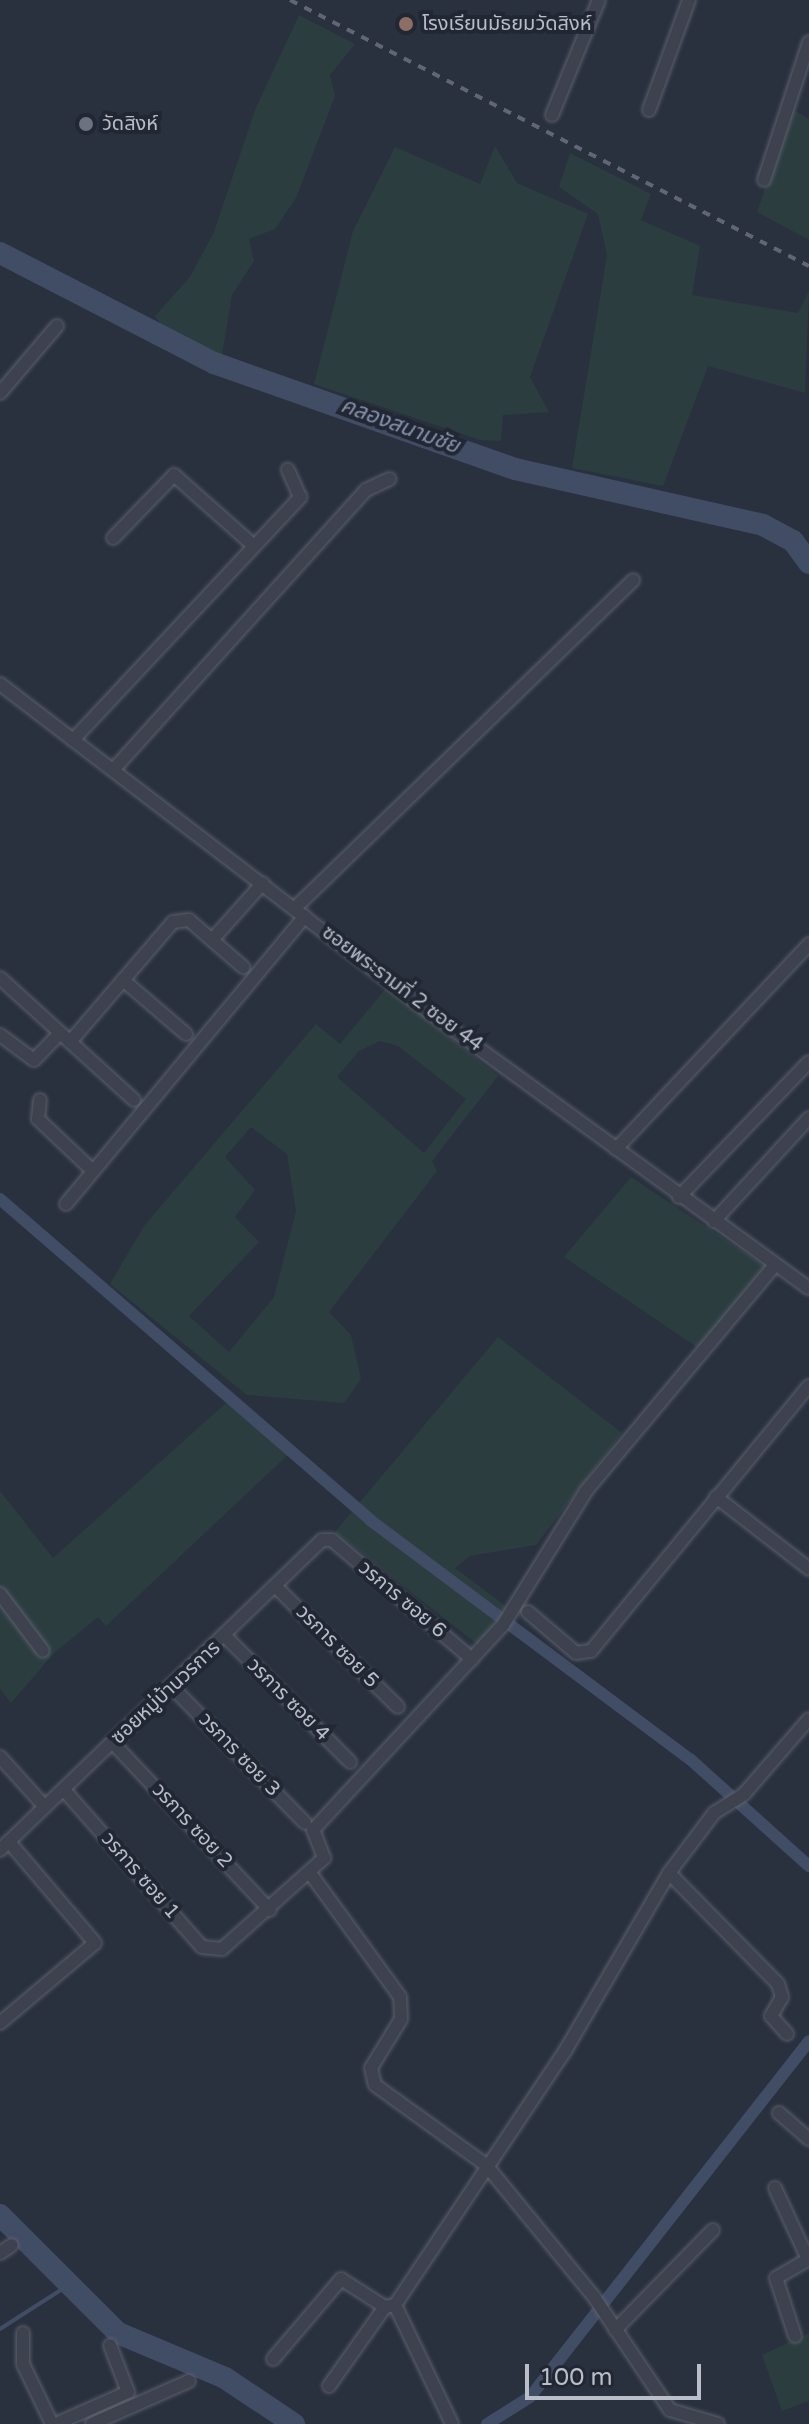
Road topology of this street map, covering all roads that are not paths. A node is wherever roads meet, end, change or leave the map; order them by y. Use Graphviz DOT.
graph roads {
  1 [pos="599,0"];
  2 [pos="689,0"];
  3 [pos="809,42"];
  4 [pos="649,110"];
  5 [pos="552,115"];
  6 [pos="764,180"];
  7 [pos="57,326"];
  8 [pos="0,393"];
  9 [pos="288,470"];
  10 [pos="390,479"];
  11 [pos="113,538"];
  12 [pos="254,546"];
  13 [pos="633,580"];
  14 [pos="0,684"];
  15 [pos="73,740"];
  16 [pos="114,769"];
  17 [pos="263,883"];
  18 [pos="300,912"];
  19 [pos="212,940"];
  20 [pos="809,944"];
  21 [pos="243,967"];
  22 [pos="0,978"];
  23 [pos="123,980"];
  24 [pos="186,1034"];
  25 [pos="0,1035"];
  26 [pos="65,1037"];
  27 [pos="809,1062"];
  28 [pos="40,1100"];
  29 [pos="134,1100"];
  30 [pos="809,1118"];
  31 [pos="616,1149"];
  32 [pos="92,1170"];
  33 [pos="679,1197"];
  34 [pos="66,1204"];
  35 [pos="714,1221"];
  36 [pos="775,1265"];
  37 [pos="809,1288"];
  38 [pos="809,1386"];
  39 [pos="716,1497"];
  40 [pos="332,1540"];
  41 [pos="809,1569"];
  42 [pos="276,1587"];
  43 [pos="0,1594"];
  44 [pos="528,1612"];
  45 [pos="226,1637"];
  46 [pos="43,1651"];
  47 [pos="472,1659"];
  48 [pos="172,1687"];
  49 [pos="398,1707"];
  50 [pos="809,1719"];
  51 [pos="113,1743"];
  52 [pos="0,1757"];
  53 [pos="350,1762"];
  54 [pos="64,1790"];
  55 [pos="45,1807"];
  56 [pos="309,1826"];
  57 [pos="5,1846"];
  58 [pos="310,1873"];
  59 [pos="669,1873"];
  60 [pos="270,1910"];
  61 [pos="0,2023"];
  62 [pos="787,2034"];
  63 [pos="779,2113"];
  64 [pos="809,2139"];
  65 [pos="486,2165"];
  66 [pos="775,2188"];
  67 [pos="713,2230"];
  68 [pos="12,2245"];
  69 [pos="0,2253"];
  70 [pos="809,2259"];
  71 [pos="390,2306"];
  72 [pos="615,2330"];
  73 [pos="23,2333"];
  74 [pos="795,2336"];
  75 [pos="110,2345"];
  76 [pos="273,2359"];
  77 [pos="189,2381"];
  78 [pos="329,2386"];
  79 [pos="112,2398"];
  80 [pos="117,2413"];
  81 [pos="714,2423"];
  82 [pos="54,2424"];
  83 [pos="92,2424"];
  84 [pos="452,2424"];
  1 -- 5 [label="street"];
  2 -- 4 [label="street"];
  3 -- 6 [label="street"];
  7 -- 8 [label="street"];
  9 -- 12 [label="street"];
  10 -- 16 [label="street"];
  11 -- 12 [label="street"];
  12 -- 15 [label="street"];
  13 -- 18 [label="street"];
  14 -- 15 [label="street, ซอยพระรามที่ 2 ซอย 44"];
  15 -- 16 [label="street, ซอยพระรามที่ 2 ซอย 44"];
  16 -- 17 [label="street, ซอยพระรามที่ 2 ซอย 44"];
  17 -- 18 [label="street, ซอยพระรามที่ 2 ซอย 44"];
  17 -- 19 [label="street"];
  18 -- 31 [label="street, ซอยพระรามที่ 2 ซอย 44"];
  18 -- 32 [label="street"];
  19 -- 21 [label="street"];
  19 -- 23 [label="street"];
  20 -- 31 [label="street"];
  22 -- 26 [label="street"];
  23 -- 24 [label="street"];
  23 -- 26 [label="street"];
  25 -- 26 [label="street"];
  26 -- 29 [label="street"];
  27 -- 33 [label="street"];
  28 -- 32 [label="street"];
  30 -- 35 [label="street"];
  31 -- 33 [label="street, ซอยพระรามที่ 2 ซอย 44"];
  32 -- 34 [label="street"];
  33 -- 35 [label="street, ซอยพระรามที่ 2 ซอย 44"];
  35 -- 36 [label="street, ซอยพระรามที่ 2 ซอย 44"];
  36 -- 37 [label="street, ซอยพระรามที่ 2 ซอย 44"];
  36 -- 47 [label="street"];
  38 -- 39 [label="street"];
  39 -- 41 [label="street"];
  39 -- 44 [label="street"];
  40 -- 42 [label="street, ซอยหมู่บ้านวรการ"];
  40 -- 47 [label="street, วรการ ซอย 6"];
  42 -- 45 [label="street, ซอยหมู่บ้านวรการ"];
  42 -- 49 [label="street, วรการ ซอย 5"];
  43 -- 46 [label="street"];
  45 -- 48 [label="street, ซอยหมู่บ้านวรการ"];
  45 -- 53 [label="street, วรการ ซอย 4"];
  47 -- 56 [label="street"];
  48 -- 51 [label="street, ซอยหมู่บ้านวรการ"];
  48 -- 56 [label="street, วรการ ซอย 3"];
  50 -- 59 [label="street"];
  51 -- 54 [label="street, ซอยหมู่บ้านวรการ"];
  51 -- 60 [label="street, วรการ ซอย 2"];
  52 -- 55 [label="street"];
  54 -- 55 [label="street, ซอยหมู่บ้านวรการ"];
  54 -- 60 [label="street, วรการ ซอย 1"];
  55 -- 57 [label="street, ซอยหมู่บ้านวรการ"];
  56 -- 58 [label="street, วรการ ซอย 3"];
  57 -- 61 [label="street"];
  58 -- 60 [label="street"];
  58 -- 65 [label="street"];
  59 -- 62 [label="street"];
  59 -- 65 [label="street"];
  63 -- 64 [label="street"];
  65 -- 71 [label="street"];
  65 -- 72 [label="street"];
  66 -- 70 [label="street"];
  67 -- 72 [label="street"];
  68 -- 69 [label="street"];
  70 -- 74 [label="street"];
  71 -- 76 [label="street"];
  71 -- 78 [label="street"];
  71 -- 84 [label="street"];
  72 -- 81 [label="street"];
  73 -- 82 [label="street"];
  75 -- 79 [label="street"];
  77 -- 80 [label="street"];
  79 -- 80 [label="street"];
  79 -- 82 [label="street"];
  80 -- 83 [label="street"];
}
